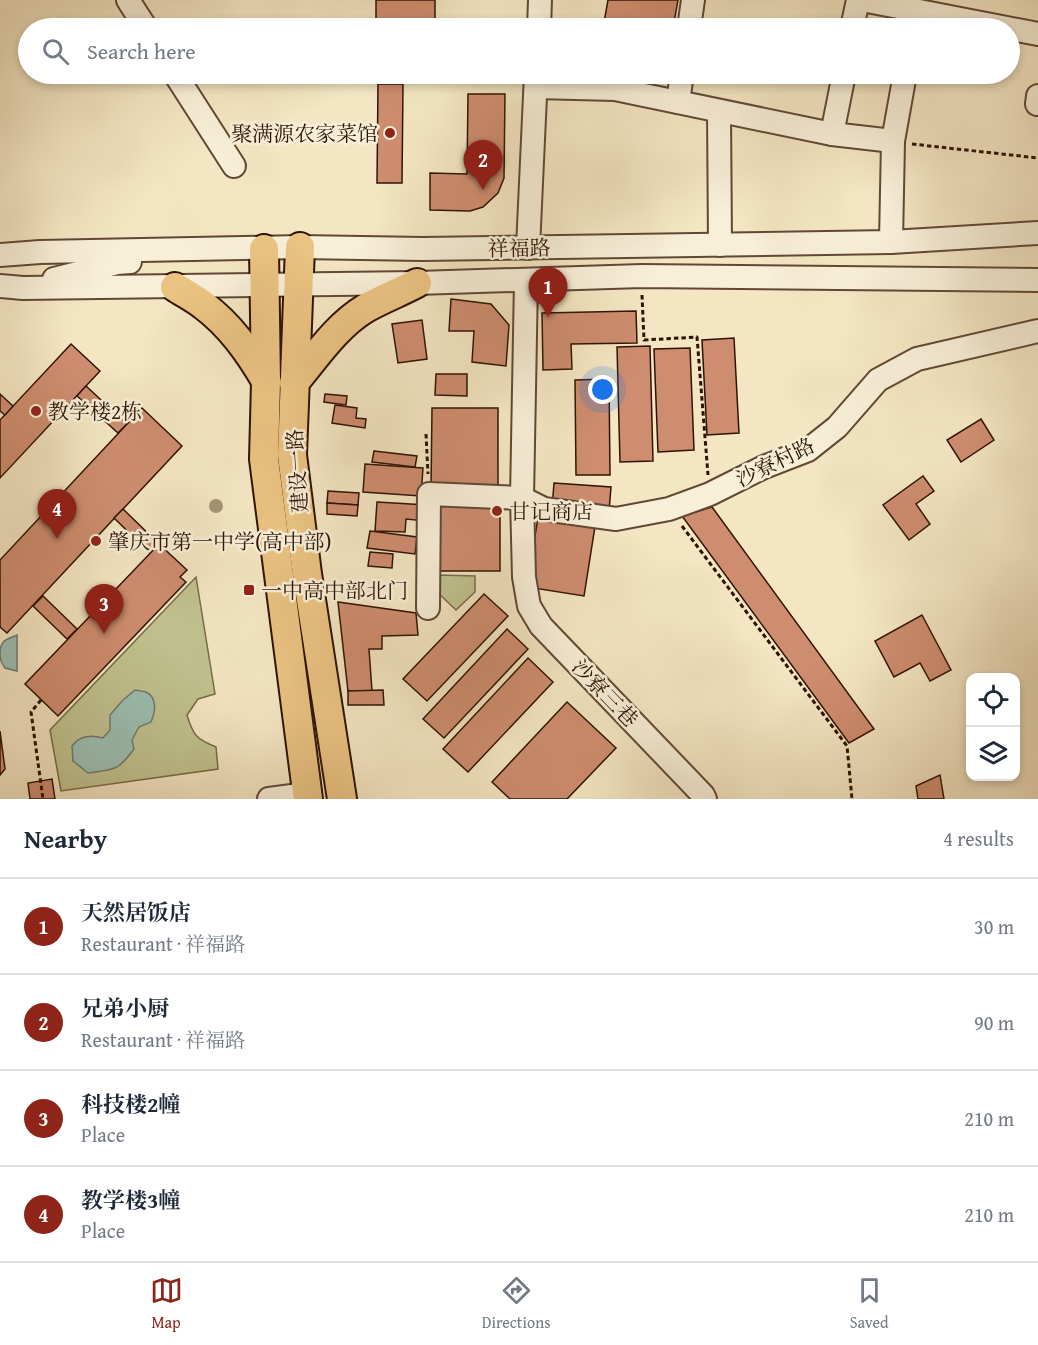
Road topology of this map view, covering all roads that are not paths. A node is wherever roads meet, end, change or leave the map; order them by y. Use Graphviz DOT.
graph roads {
  1 [pos="128,0"];
  2 [pos="540,0"];
  3 [pos="693,0"];
  4 [pos="860,0"];
  5 [pos="915,13"];
  6 [pos="140,18"];
  7 [pos="539,18"];
  8 [pos="690,18"];
  9 [pos="855,18"];
  10 [pos="944,18"];
  11 [pos="1020,31"];
  12 [pos="1038,34"];
  13 [pos="181,84"];
  14 [pos="536,84"];
  15 [pos="571,84"];
  16 [pos="681,84"];
  17 [pos="842,84"];
  18 [pos="903,84"];
  19 [pos="678,102"];
  20 [pos="719,111"];
  21 [pos="832,134"];
  22 [pos="893,141"];
  23 [pos="234,166"];
  24 [pos="1038,233"];
  25 [pos="891,242"];
  26 [pos="0,244"];
  27 [pos="720,245"];
  28 [pos="300,247"];
  29 [pos="528,248"];
  30 [pos="264,249"];
  31 [pos="423,249"];
  32 [pos="175,250"];
  33 [pos="40,252"];
  34 [pos="0,255"];
  35 [pos="526,280"];
  36 [pos="1038,280"];
  37 [pos="417,283"];
  38 [pos="298,285"];
  39 [pos="0,286"];
  40 [pos="264,286"];
  41 [pos="175,287"];
  42 [pos="23,288"];
  43 [pos="0,292"];
  44 [pos="1038,331"];
  45 [pos="266,382"];
  46 [pos="294,383"];
  47 [pos="278,457"];
  48 [pos="522,498"];
  49 [pos="428,608"];
  50 [pos="308,796"];
  51 [pos="269,799"];
  52 [pos="342,799"];
  53 [pos="705,799"];
  1 -- 6 [label="street"];
  2 -- 7 [label="street"];
  3 -- 8 [label="street"];
  4 -- 5 [label="street"];
  4 -- 9 [label="street"];
  5 -- 10 [label="street"];
  11 -- 12 [label="street"];
  13 -- 23 [label="street"];
  14 -- 29 [label="street"];
  15 -- 19 [label="street"];
  16 -- 19 [label="street"];
  17 -- 21 [label="street"];
  18 -- 22 [label="street"];
  19 -- 20 [label="street"];
  20 -- 21 [label="street"];
  20 -- 27 [label="street"];
  21 -- 22 [label="street"];
  22 -- 25 [label="street"];
  24 -- 25 [label="street, 祥福路"];
  25 -- 27 [label="street, 祥福路"];
  26 -- 33 [label="street"];
  27 -- 29 [label="street, 祥福路"];
  28 -- 30 [label="street, 祥福路"];
  28 -- 31 [label="street, 祥福路"];
  28 -- 38 [label="main road, 建设一路"];
  29 -- 31 [label="street, 祥福路"];
  30 -- 32 [label="street, 祥福路"];
  30 -- 40 [label="main road, 建设一路"];
  31 -- 37 [label="street"];
  32 -- 33 [label="street, 祥福路"];
  32 -- 42 [label="street"];
  33 -- 34 [label="street, 祥福路"];
  35 -- 36 [label="street, 祥福路"];
  35 -- 37 [label="street, 祥福路"];
  35 -- 48 [label="street, 沙寮三巷"];
  37 -- 38 [label="street, 祥福路"];
  37 -- 46 [label="main road"];
  38 -- 40 [label="street, 祥福路"];
  38 -- 46 [label="main road, 建设一路"];
  39 -- 42 [label="street, 祥福路"];
  40 -- 41 [label="street, 祥福路"];
  40 -- 45 [label="main road, 建设一路"];
  41 -- 42 [label="street, 祥福路"];
  41 -- 45 [label="main road"];
  42 -- 43 [label="street"];
  44 -- 48 [label="street, 沙寮村路"];
  45 -- 47 [label="main road, 建设一路"];
  46 -- 47 [label="main road, 建设一路"];
  47 -- 50 [label="main road, 建设一路"];
  47 -- 52 [label="main road, 建设一路"];
  48 -- 49 [label="street"];
  48 -- 53 [label="street, 沙寮三巷"];
  50 -- 51 [label="street"];
}
